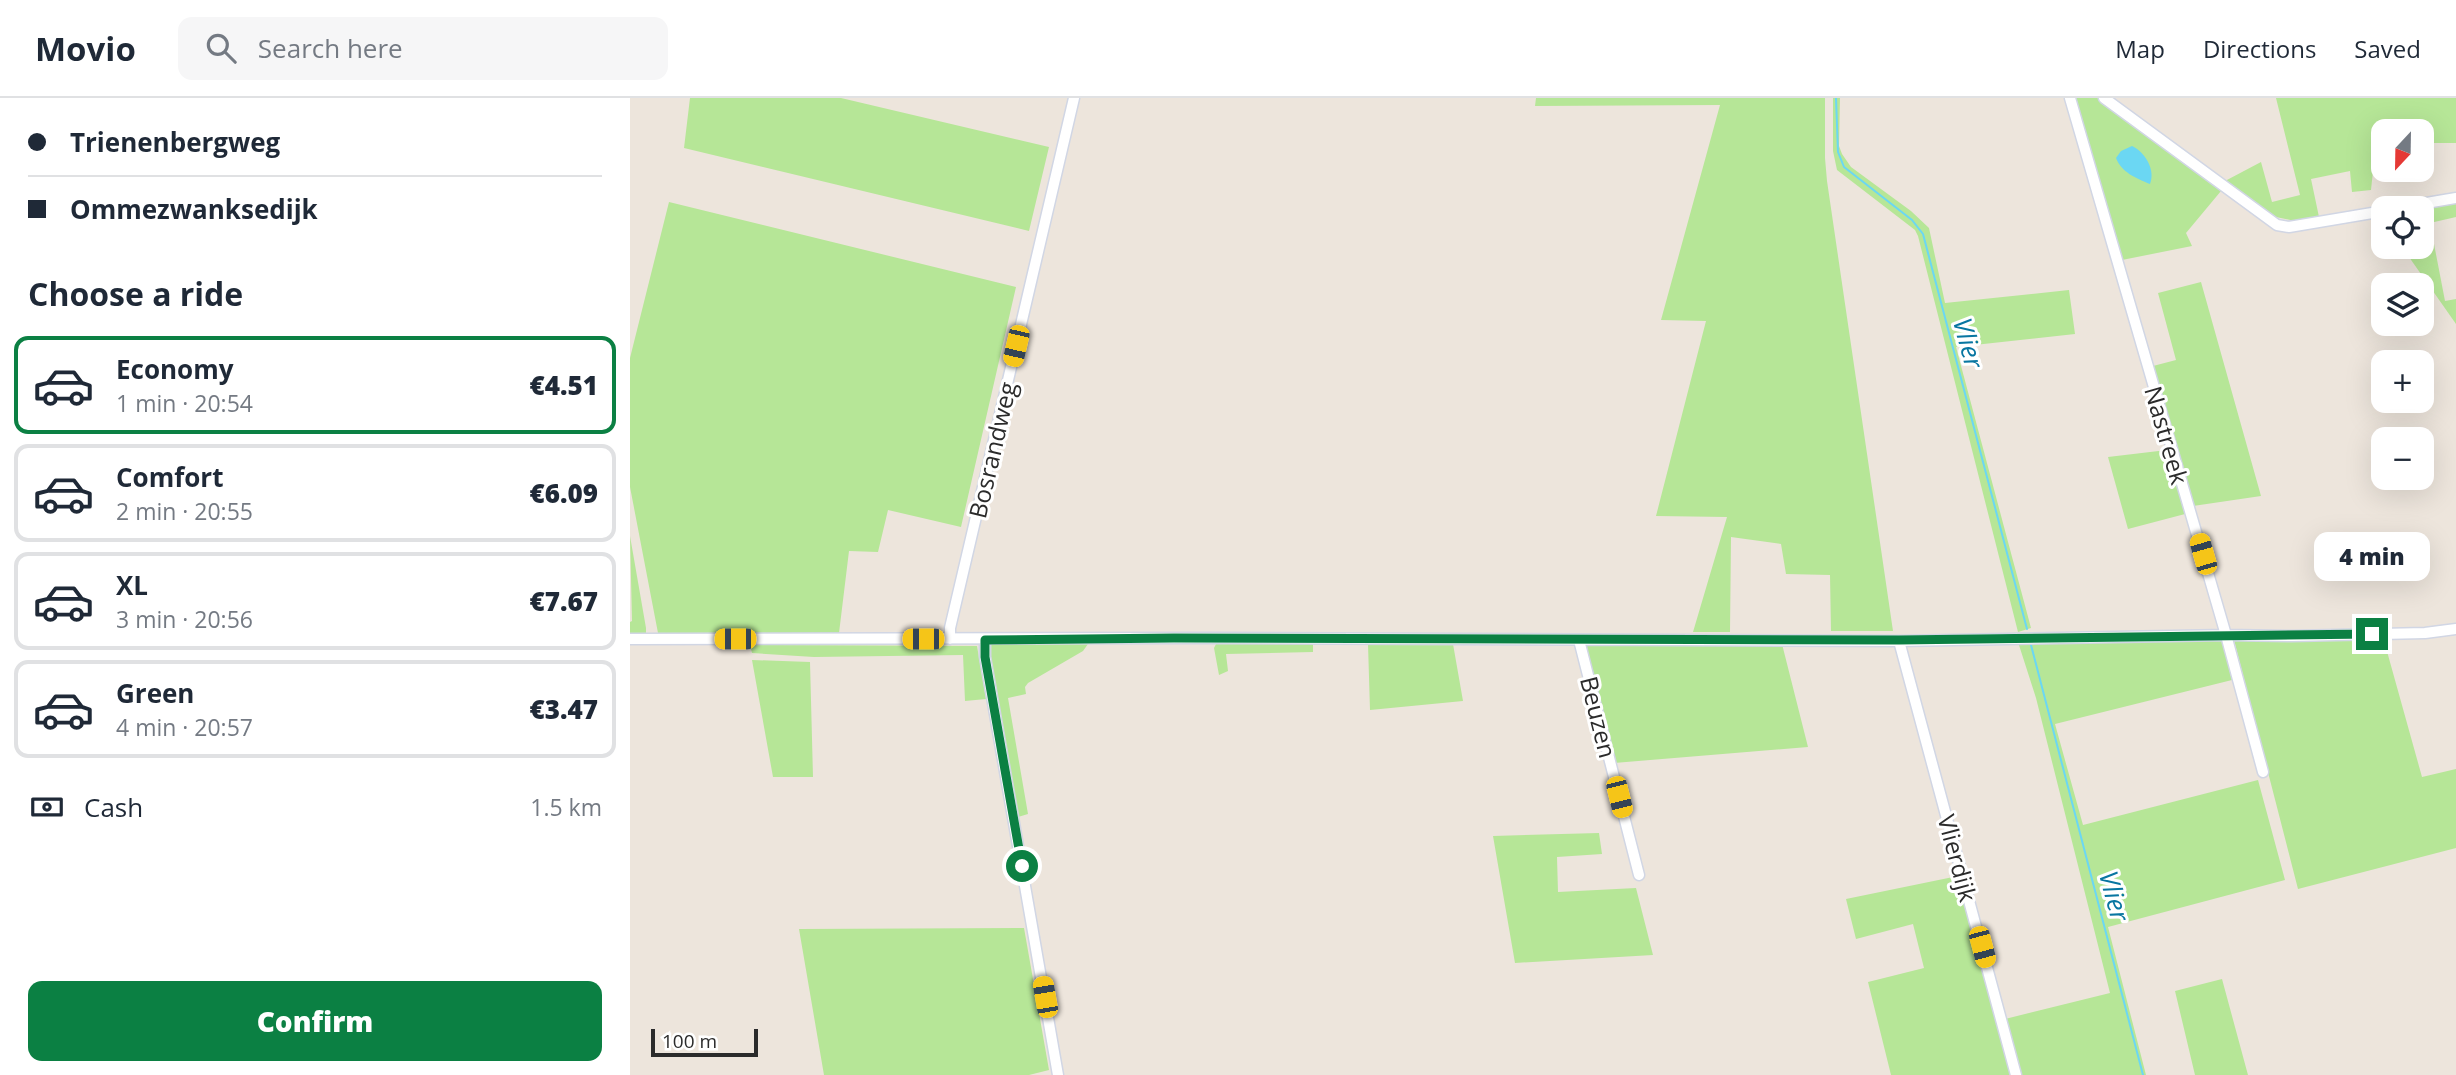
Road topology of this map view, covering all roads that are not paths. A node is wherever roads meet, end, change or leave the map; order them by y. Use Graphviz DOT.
graph roads {
  1 [pos="1074,98"];
  2 [pos="2070,98"];
  3 [pos="2104,98"];
  4 [pos="2456,198"];
  5 [pos="2434,202"];
  6 [pos="2371,213"];
  7 [pos="2456,629"];
  8 [pos="2227,635"];
  9 [pos="630,639"];
  10 [pos="950,639"];
  11 [pos="985,640"];
  12 [pos="1579,640"];
  13 [pos="1899,640"];
  14 [pos="2263,772"];
  15 [pos="1639,875"];
  16 [pos="1058,1075"];
  17 [pos="2016,1075"];
  1 -- 10 [label="street, Bosrandweg"];
  2 -- 8 [label="street, Nastreek"];
  3 -- 6 [label="street"];
  4 -- 5 [label="street"];
  7 -- 8 [label="street"];
  8 -- 13 [label="street"];
  8 -- 14 [label="street, Nastreek"];
  9 -- 10 [label="street"];
  10 -- 11 [label="street"];
  11 -- 12 [label="street"];
  11 -- 16 [label="street"];
  12 -- 13 [label="street"];
  12 -- 15 [label="street, Beuzen"];
  13 -- 17 [label="street, Vlierdijk"];
}
